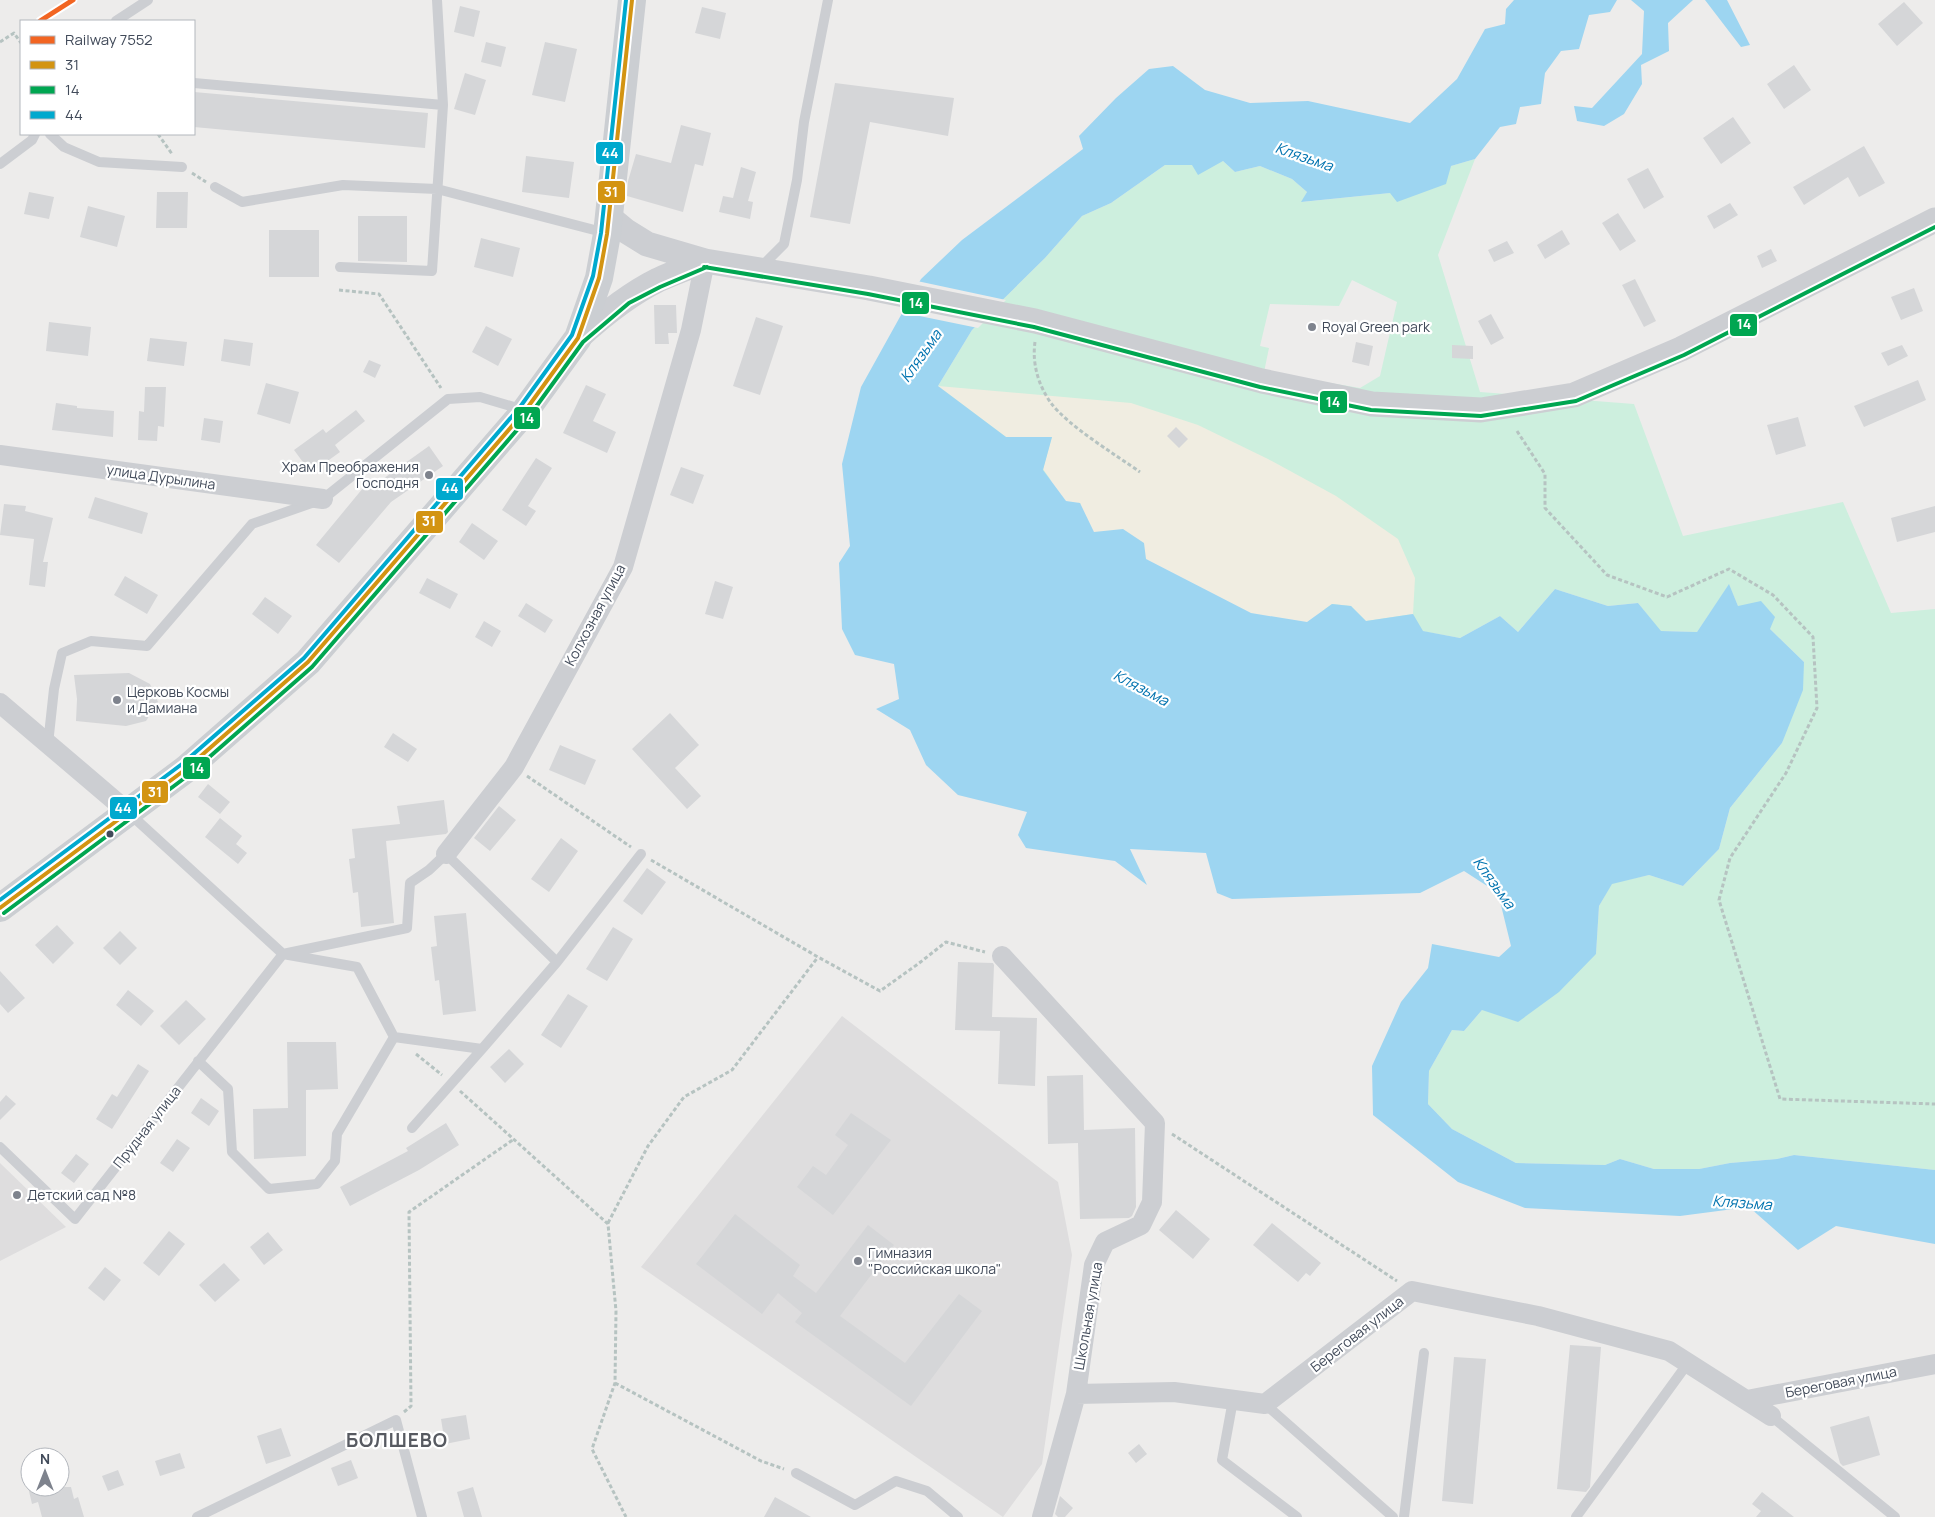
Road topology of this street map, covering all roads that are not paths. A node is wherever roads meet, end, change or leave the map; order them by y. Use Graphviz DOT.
graph roads {
  1 [pos="148,0"];
  2 [pos="437,0"];
  3 [pos="632,0"];
  4 [pos="828,0"];
  5 [pos="118,20"];
  6 [pos="195,83"];
  7 [pos="443,106"];
  8 [pos="34,135"];
  9 [pos="51,135"];
  10 [pos="0,164"];
  11 [pos="182,168"];
  12 [pos="215,187"];
  13 [pos="437,189"];
  14 [pos="1935,220"];
  15 [pos="608,225"];
  16 [pos="705,261"];
  17 [pos="340,267"];
  18 [pos="759,270"];
  19 [pos="578,338"];
  20 [pos="525,411"];
  21 [pos="0,455"];
  22 [pos="323,499"];
  23 [pos="0,703"];
  24 [pos="48,744"];
  25 [pos="128,812"];
  26 [pos="446,854"];
  27 [pos="641,854"];
  28 [pos="0,908"];
  29 [pos="283,954"];
  30 [pos="1002,956"];
  31 [pos="557,962"];
  32 [pos="394,1036"];
  33 [pos="482,1049"];
  34 [pos="198,1061"];
  35 [pos="412,1128"];
  36 [pos="0,1147"];
  37 [pos="1424,1353"];
  38 [pos="1688,1362"];
  39 [pos="1935,1364"];
  40 [pos="1076,1394"];
  41 [pos="1232,1400"];
  42 [pos="1746,1400"];
  43 [pos="1265,1404"];
  44 [pos="1771,1416"];
  45 [pos="796,1473"];
  46 [pos="198,1517"];
  47 [pos="422,1517"];
  48 [pos="958,1517"];
  49 [pos="1042,1517"];
  50 [pos="1297,1517"];
  51 [pos="1393,1517"];
  52 [pos="1404,1517"];
  53 [pos="1576,1517"];
  54 [pos="1895,1517"];
  1 -- 5 [label="lane"];
  2 -- 7 [label="lane"];
  3 -- 15 [label="main road"];
  4 -- 18 [label="lane"];
  6 -- 7 [label="lane"];
  7 -- 13 [label="lane"];
  8 -- 10 [label="lane"];
  9 -- 11 [label="lane"];
  12 -- 13 [label="lane"];
  13 -- 15 [label="lane"];
  13 -- 17 [label="lane"];
  14 -- 18 [label="street"];
  15 -- 16 [label="street"];
  15 -- 19 [label="main road"];
  16 -- 18 [label="street"];
  16 -- 19 [label="street"];
  16 -- 26 [label="street, Колхозная улица"];
  19 -- 20 [label="main road"];
  20 -- 22 [label="lane"];
  20 -- 25 [label="main road"];
  21 -- 22 [label="street, улица Дурылина"];
  22 -- 24 [label="lane"];
  23 -- 24 [label="street"];
  24 -- 25 [label="street"];
  25 -- 28 [label="main road"];
  25 -- 29 [label="lane"];
  26 -- 29 [label="lane"];
  26 -- 31 [label="lane"];
  27 -- 31 [label="lane"];
  29 -- 32 [label="lane"];
  29 -- 34 [label="lane, Прудная улица"];
  30 -- 40 [label="street, Школьная улица"];
  31 -- 33 [label="lane"];
  32 -- 33 [label="lane"];
  32 -- 34 [label="lane"];
  33 -- 35 [label="lane"];
  34 -- 36 [label="lane, Прудная улица"];
  37 -- 52 [label="lane"];
  38 -- 42 [label="street, Береговая улица"];
  38 -- 43 [label="street, Береговая улица"];
  38 -- 53 [label="lane"];
  39 -- 42 [label="street, Береговая улица"];
  40 -- 41 [label="street"];
  40 -- 49 [label="street, Школьная улица"];
  41 -- 43 [label="street"];
  41 -- 50 [label="lane"];
  42 -- 44 [label="street, Береговая улица"];
  43 -- 51 [label="lane"];
  44 -- 54 [label="lane"];
  45 -- 48 [label="lane"];
  46 -- 47 [label="lane"];
}
